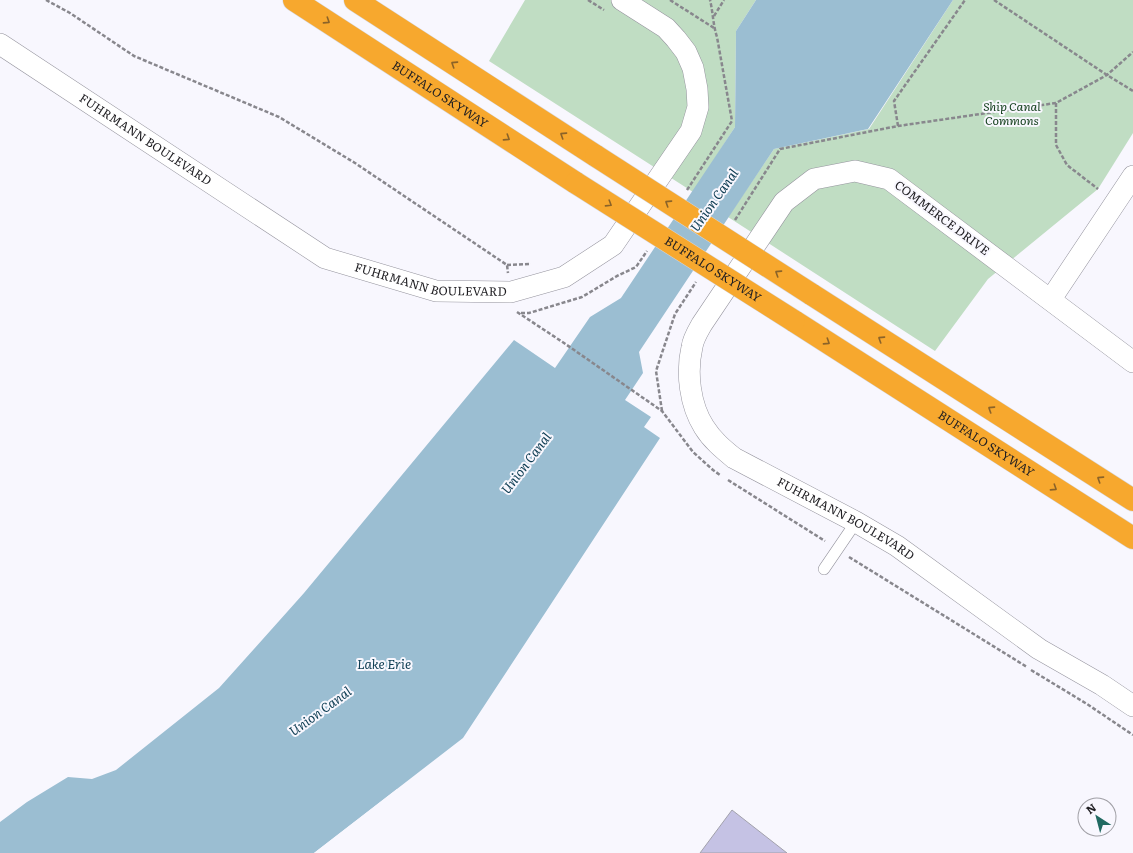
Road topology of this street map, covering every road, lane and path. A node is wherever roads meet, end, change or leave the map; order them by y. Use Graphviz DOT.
graph roads {
  1 [pos="46,0"];
  2 [pos="294,0"];
  3 [pos="354,0"];
  4 [pos="588,0"];
  5 [pos="670,0"];
  6 [pos="710,0"];
  7 [pos="724,0"];
  8 [pos="965,0"];
  9 [pos="994,0"];
  10 [pos="624,5"];
  11 [pos="714,29"];
  12 [pos="0,44"];
  13 [pos="1133,52"];
  14 [pos="1107,75"];
  15 [pos="1133,90"];
  16 [pos="1056,103"];
  17 [pos="898,126"];
  18 [pos="780,149"];
  19 [pos="1133,176"];
  20 [pos="1098,189"];
  21 [pos="536,264"];
  22 [pos="508,265"];
  23 [pos="636,267"];
  24 [pos="738,270"];
  25 [pos="509,275"];
  26 [pos="1051,299"];
  27 [pos="513,309"];
  28 [pos="520,313"];
  29 [pos="1133,362"];
  30 [pos="644,397"];
  31 [pos="1133,500"];
  32 [pos="856,522"];
  33 [pos="1133,538"];
  34 [pos="838,550"];
  35 [pos="824,569"];
  36 [pos="1133,706"];
  37 [pos="1133,735"];
  1 -- 22 [label="path"];
  2 -- 33 [label="highway, BUFFALO SKYWAY, one-way, bridge"];
  31 -- 3 [label="highway, one-way, bridge"];
  4 -- 10 [label="path"];
  5 -- 11 [label="path"];
  6 -- 7 [label="path"];
  8 -- 17 [label="path"];
  9 -- 14 [label="path"];
  10 -- 12 [label="street, FUHRMANN BOULEVARD"];
  13 -- 14 [label="path"];
  14 -- 15 [label="path"];
  14 -- 16 [label="path"];
  16 -- 17 [label="path"];
  16 -- 20 [label="path"];
  17 -- 18 [label="path"];
  19 -- 26 [label="street"];
  21 -- 22 [label="path"];
  22 -- 25 [label="path"];
  23 -- 28 [label="path"];
  24 -- 26 [label="street, COMMERCE DRIVE"];
  24 -- 32 [label="street, FUHRMANN BOULEVARD"];
  26 -- 29 [label="street, COMMERCE DRIVE"];
  27 -- 28 [label="path"];
  28 -- 30 [label="path"];
  32 -- 34 [label="lane"];
  32 -- 36 [label="street, FUHRMANN BOULEVARD"];
  34 -- 35 [label="lane"];
  34 -- 37 [label="path"];
}
